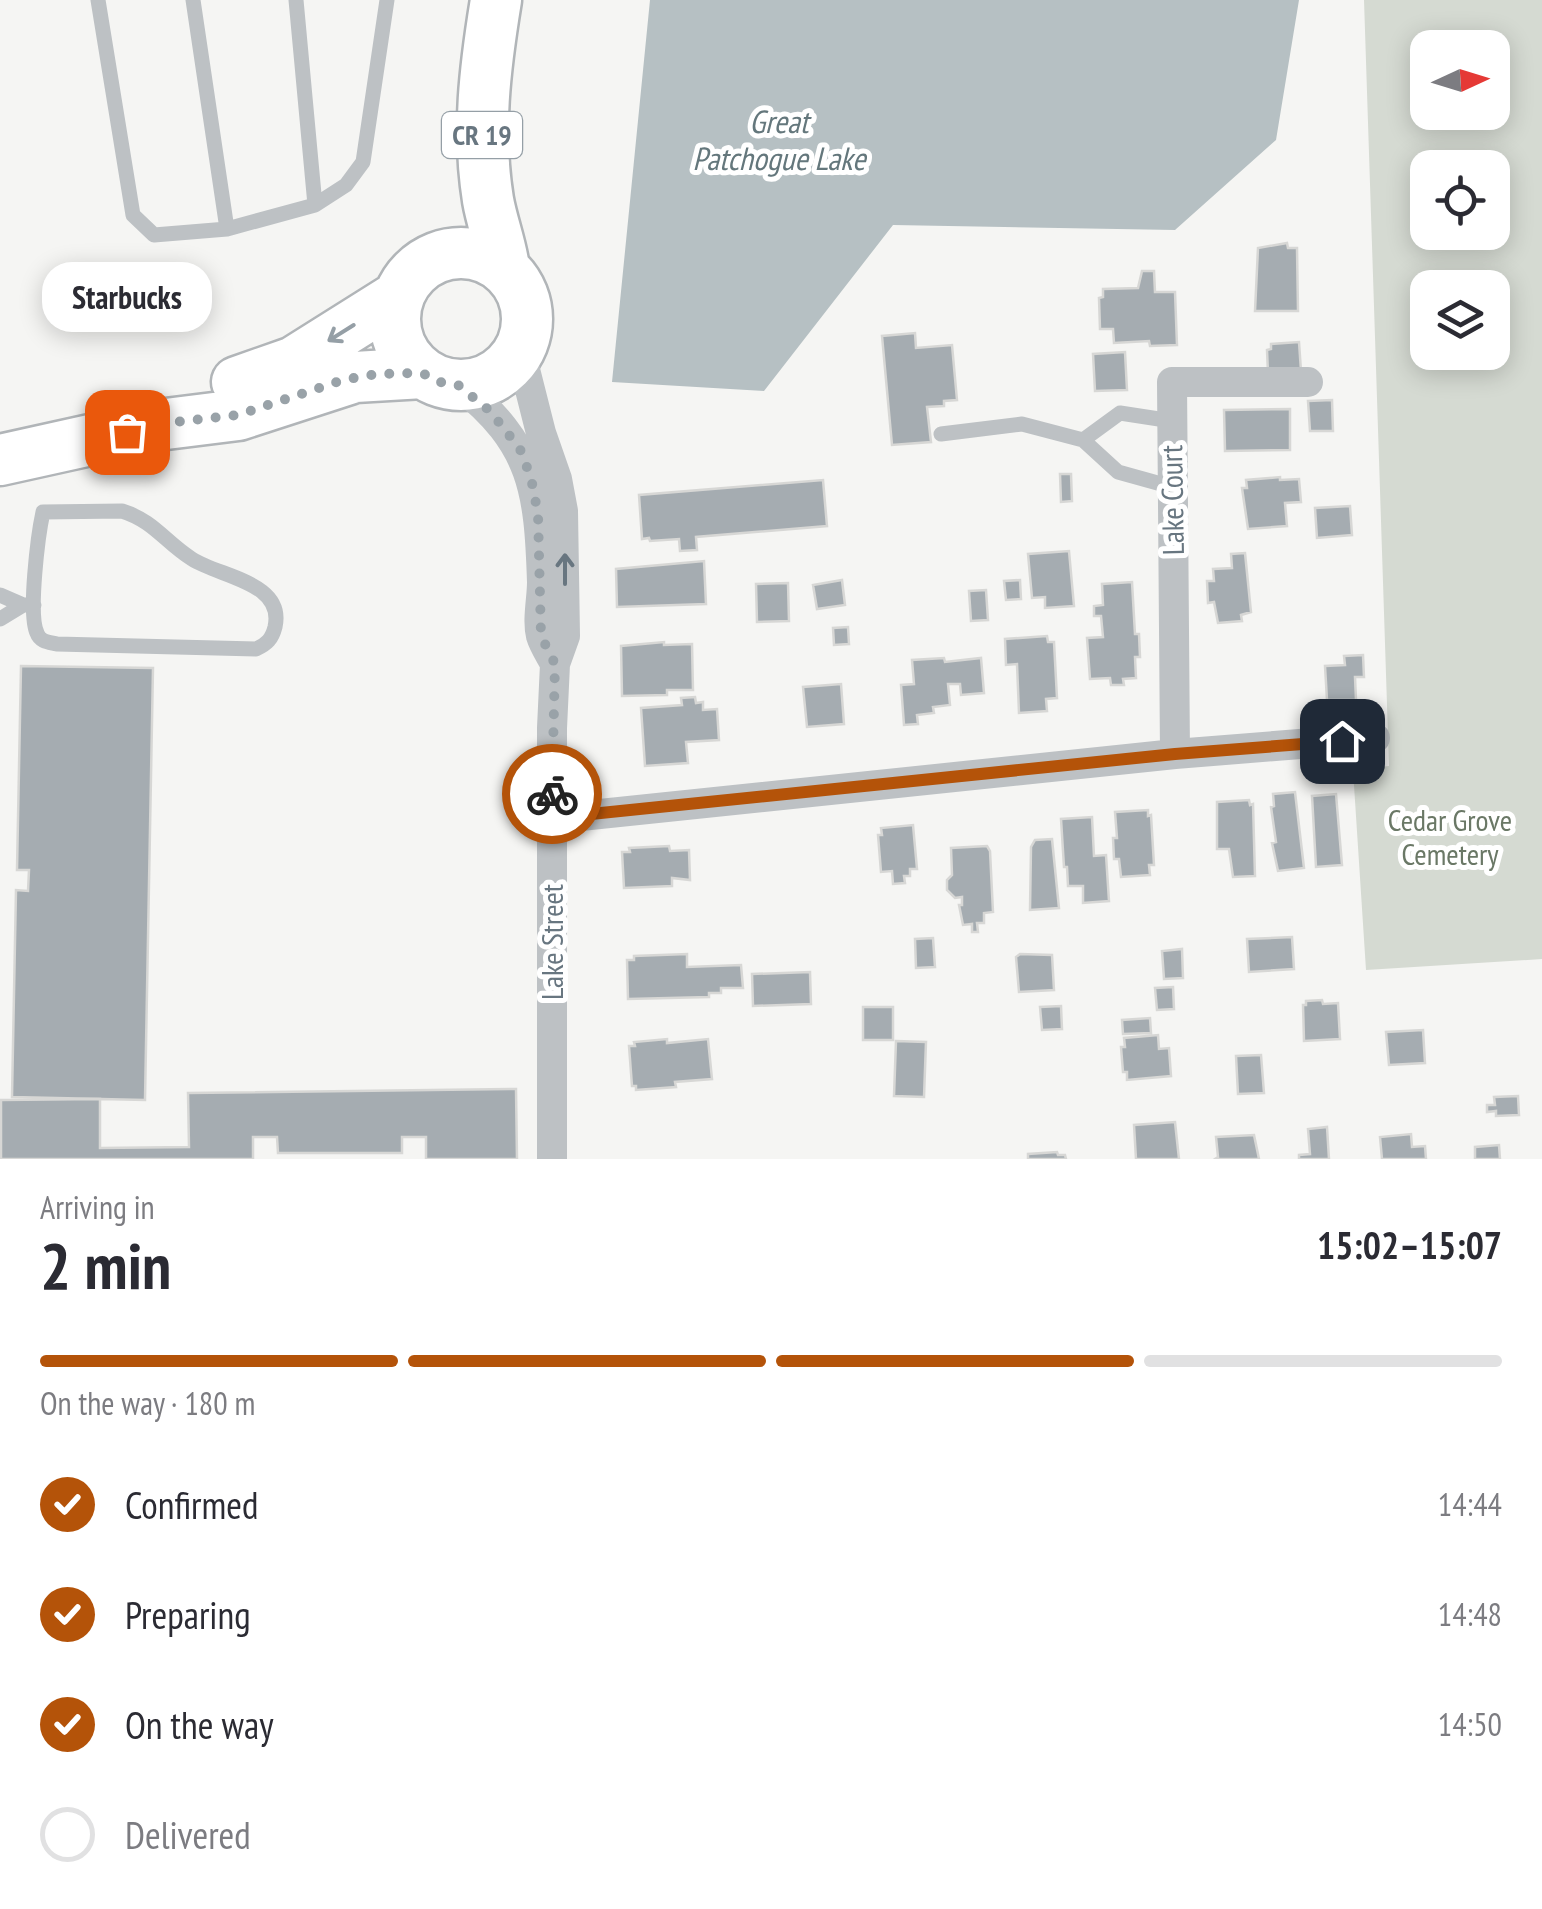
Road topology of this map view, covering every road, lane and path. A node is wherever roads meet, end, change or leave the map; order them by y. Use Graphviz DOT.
graph roads {
  1 [pos="98,0"];
  2 [pos="193,0"];
  3 [pos="296,0"];
  4 [pos="387,0"];
  5 [pos="468,0"];
  6 [pos="496,0"];
  7 [pos="314,205"];
  8 [pos="227,229"];
  9 [pos="434,259"];
  10 [pos="504,268"];
  11 [pos="399,296"];
  12 [pos="520,350"];
  13 [pos="440,379"];
  14 [pos="1308,382"];
  15 [pos="1172,420"];
  16 [pos="158,424"];
  17 [pos="941,434"];
  18 [pos="1082,440"];
  19 [pos="0,460"];
  20 [pos="1172,487"];
  21 [pos="0,595"];
  22 [pos="29,605"];
  23 [pos="0,620"];
  24 [pos="555,664"];
  25 [pos="1375,738"];
  26 [pos="1175,754"];
  27 [pos="552,818"];
  28 [pos="552,1159"];
  1 -- 8 [label="lane"];
  2 -- 8 [label="lane"];
  3 -- 7 [label="lane"];
  4 -- 7 [label="lane"];
  5 -- 9 [label="main road, CR 19"];
  6 -- 10 [label="main road, CR 19"];
  7 -- 8 [label="lane"];
  9 -- 10 [label="main road"];
  9 -- 11 [label="main road, CR 19"];
  10 -- 12 [label="main road, CR 19"];
  11 -- 13 [label="main road"];
  11 -- 16 [label="main road, CR 19, one-way"];
  12 -- 13 [label="main road, CR 19"];
  24 -- 12 [label="street, one-way"];
  13 -- 16 [label="main road, CR 19"];
  13 -- 24 [label="street"];
  14 -- 15 [label="street, Lake Court"];
  15 -- 18 [label="lane"];
  15 -- 20 [label="street, Lake Court"];
  16 -- 19 [label="main road, CR 19"];
  17 -- 18 [label="lane"];
  18 -- 20 [label="lane"];
  20 -- 26 [label="street, Lake Court"];
  21 -- 22 [label="lane"];
  22 -- 22 [label="lane"];
  22 -- 23 [label="lane"];
  24 -- 27 [label="street, Lake Street"];
  25 -- 26 [label="street"];
  26 -- 27 [label="street"];
  27 -- 28 [label="street, Lake Street"];
}
